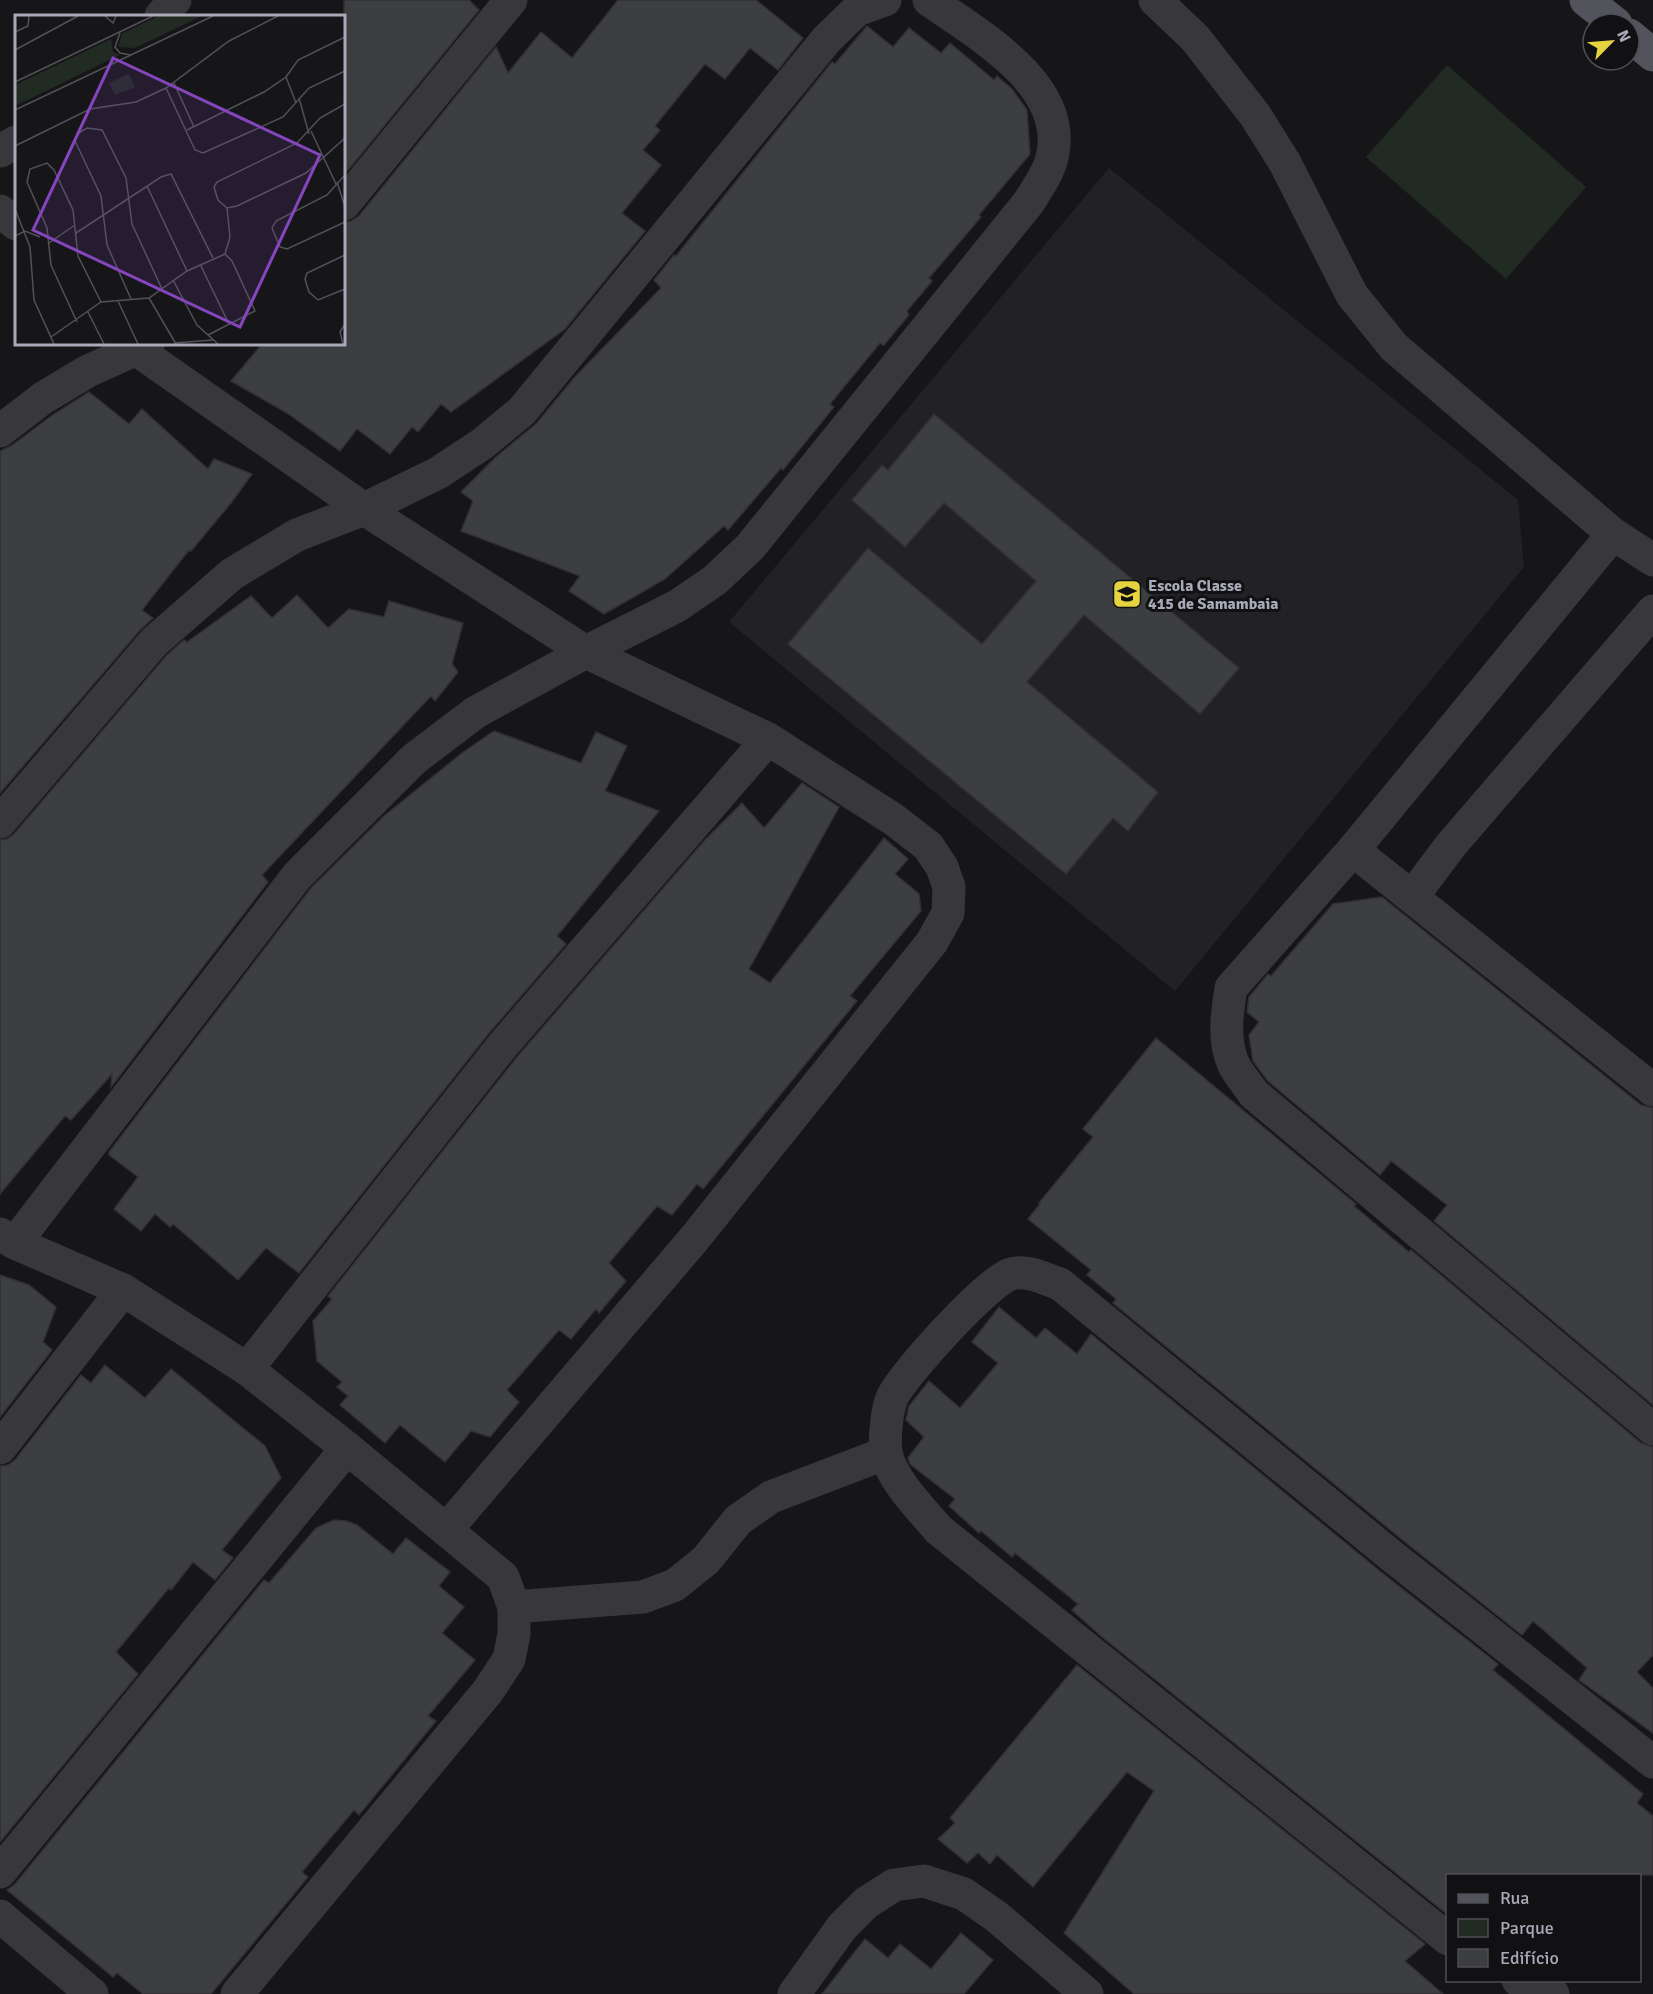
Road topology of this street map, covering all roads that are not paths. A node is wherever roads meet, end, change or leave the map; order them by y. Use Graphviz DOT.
graph roads {
  1 [pos="175,0"];
  2 [pos="511,0"];
  3 [pos="885,0"];
  4 [pos="929,0"];
  5 [pos="1155,0"];
  6 [pos="1586,0"];
  7 [pos="1601,12"];
  8 [pos="162,15"];
  9 [pos="1641,45"];
  10 [pos="1653,55"];
  11 [pos="15,143"];
  12 [pos="0,151"];
  13 [pos="345,203"];
  14 [pos="0,211"];
  15 [pos="15,223"];
  16 [pos="142,347"];
  17 [pos="0,431"];
  18 [pos="364,509"];
  19 [pos="1613,534"];
  20 [pos="1653,560"];
  21 [pos="1653,611"];
  22 [pos="586,652"];
  23 [pos="768,739"];
  24 [pos="0,822"];
  25 [pos="1353,850"];
  26 [pos="1412,897"];
  27 [pos="1653,1090"];
  28 [pos="7,1238"];
  29 [pos="123,1290"];
  30 [pos="247,1369"];
  31 [pos="1653,1429"];
  32 [pos="0,1448"];
  33 [pos="347,1448"];
  34 [pos="886,1453"];
  35 [pos="447,1529"];
  36 [pos="514,1607"];
  37 [pos="1653,1762"];
  38 [pos="0,1872"];
  39 [pos="0,1916"];
  40 [pos="1446,1937"];
  41 [pos="1523,1982"];
  42 [pos="92,1994"];
  43 [pos="237,1994"];
  44 [pos="794,1994"];
  45 [pos="1087,1994"];
  46 [pos="1553,1994"];
  1 -- 8 [label="street"];
  2 -- 13 [label="street"];
  3 -- 18 [label="street"];
  4 -- 22 [label="street"];
  5 -- 19 [label="street"];
  6 -- 7 [label="main road"];
  9 -- 10 [label="main road"];
  11 -- 12 [label="street"];
  14 -- 15 [label="street"];
  16 -- 17 [label="street"];
  16 -- 18 [label="street"];
  18 -- 22 [label="street"];
  18 -- 24 [label="street"];
  19 -- 20 [label="street"];
  19 -- 25 [label="street"];
  21 -- 26 [label="street"];
  22 -- 23 [label="street"];
  22 -- 28 [label="street"];
  23 -- 30 [label="street"];
  23 -- 35 [label="street"];
  25 -- 26 [label="street"];
  25 -- 31 [label="street"];
  26 -- 27 [label="street"];
  28 -- 29 [label="street"];
  29 -- 30 [label="street"];
  29 -- 32 [label="street"];
  30 -- 33 [label="street"];
  33 -- 35 [label="street"];
  33 -- 38 [label="street"];
  34 -- 36 [label="street"];
  34 -- 37 [label="street"];
  34 -- 40 [label="street"];
  35 -- 36 [label="street"];
  36 -- 43 [label="street"];
  39 -- 42 [label="street"];
  41 -- 46 [label="street"];
  44 -- 45 [label="street"];
}
